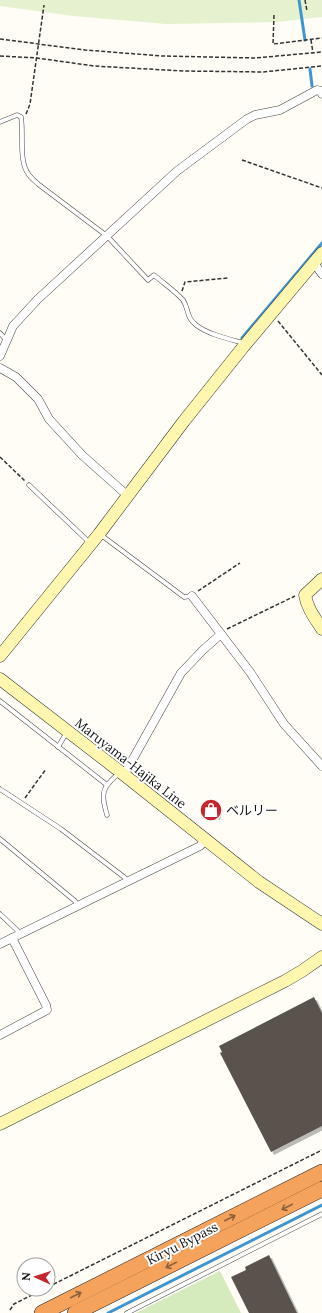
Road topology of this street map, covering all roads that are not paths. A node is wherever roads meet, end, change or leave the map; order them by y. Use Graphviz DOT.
graph roads {
  1 [pos="322,94"];
  2 [pos="0,122"];
  3 [pos="107,236"];
  4 [pos="322,253"];
  5 [pos="314,263"];
  6 [pos="322,274"];
  7 [pos="0,333"];
  8 [pos="6,340"];
  9 [pos="244,346"];
  10 [pos="0,356"];
  11 [pos="0,368"];
  12 [pos="29,485"];
  13 [pos="128,496"];
  14 [pos="99,534"];
  15 [pos="91,543"];
  16 [pos="322,579"];
  17 [pos="192,596"];
  18 [pos="322,629"];
  19 [pos="221,634"];
  20 [pos="0,656"];
  21 [pos="0,679"];
  22 [pos="0,701"];
  23 [pos="67,731"];
  24 [pos="58,747"];
  25 [pos="322,766"];
  26 [pos="122,773"];
  27 [pos="107,785"];
  28 [pos="0,789"];
  29 [pos="107,815"];
  30 [pos="0,839"];
  31 [pos="206,839"];
  32 [pos="127,881"];
  33 [pos="78,906"];
  34 [pos="0,914"];
  35 [pos="322,924"];
  36 [pos="21,934"];
  37 [pos="12,938"];
  38 [pos="0,944"];
  39 [pos="322,957"];
  40 [pos="0,1035"];
  41 [pos="0,1124"];
  42 [pos="322,1172"];
  43 [pos="322,1190"];
  44 [pos="322,1214"];
  45 [pos="42,1313"];
  46 [pos="75,1313"];
  47 [pos="127,1313"];
  1 -- 3 [label="street"];
  2 -- 3 [label="lane"];
  3 -- 8 [label="street"];
  3 -- 9 [label="lane"];
  4 -- 5 [label="street"];
  5 -- 6 [label="street"];
  5 -- 9 [label="street"];
  7 -- 8 [label="lane"];
  8 -- 10 [label="street"];
  9 -- 13 [label="street"];
  11 -- 13 [label="street"];
  12 -- 15 [label="lane"];
  13 -- 14 [label="street"];
  14 -- 15 [label="street"];
  14 -- 17 [label="lane"];
  15 -- 20 [label="street"];
  16 -- 18 [label="street"];
  17 -- 19 [label="street"];
  19 -- 25 [label="street"];
  19 -- 26 [label="street"];
  21 -- 23 [label="street, Maruyama-Hajika Line"];
  22 -- 24 [label="lane"];
  23 -- 24 [label="lane"];
  23 -- 26 [label="street, Maruyama-Hajika Line"];
  24 -- 27 [label="lane"];
  26 -- 27 [label="lane"];
  26 -- 31 [label="street, Maruyama-Hajika Line"];
  27 -- 29 [label="lane"];
  28 -- 32 [label="lane"];
  30 -- 33 [label="lane"];
  31 -- 32 [label="street"];
  31 -- 35 [label="street, Maruyama-Hajika Line"];
  32 -- 33 [label="street"];
  33 -- 36 [label="street"];
  34 -- 36 [label="lane"];
  36 -- 37 [label="street"];
  37 -- 38 [label="street"];
  37 -- 40 [label="street"];
  39 -- 41 [label="street"];
  45 -- 42 [label="highway, Kiryu Bypass, one-way"];
  43 -- 46 [label="highway, Kiryu Bypass, one-way"];
  44 -- 47 [label="lane"];
}
